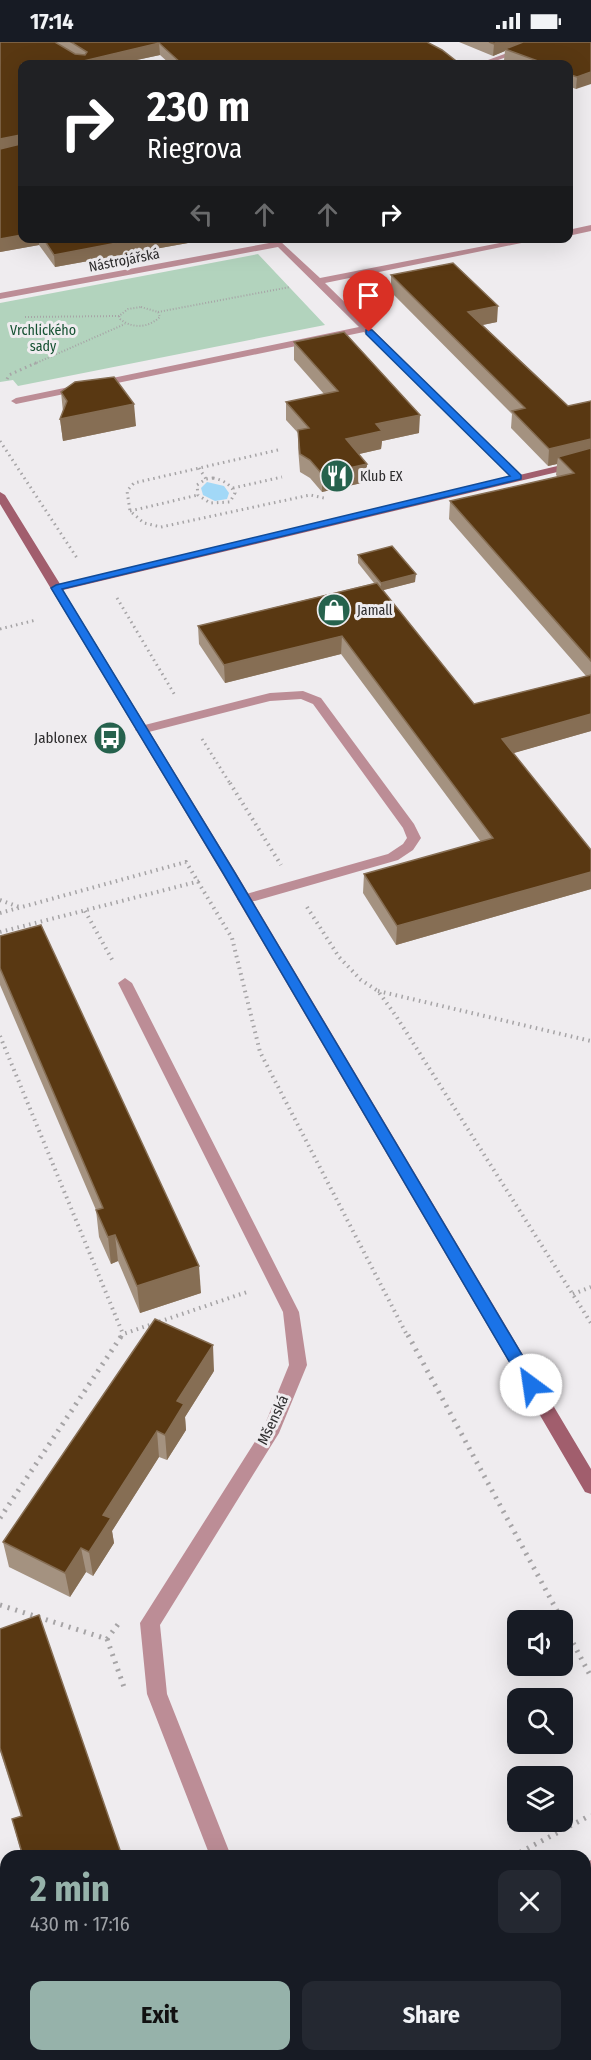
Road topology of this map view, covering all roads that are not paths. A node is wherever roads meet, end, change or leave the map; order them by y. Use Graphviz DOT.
graph roads {
  1 [pos="544,42"];
  2 [pos="492,60"];
  3 [pos="591,228"];
  4 [pos="573,232"];
  5 [pos="273,243"];
  6 [pos="285,243"];
  7 [pos="496,243"];
  8 [pos="520,243"];
  9 [pos="488,250"];
  10 [pos="319,281"];
  11 [pos="0,296"];
  12 [pos="366,329"];
  13 [pos="16,401"];
  14 [pos="591,460"];
  15 [pos="517,477"];
  16 [pos="0,495"];
  17 [pos="56,588"];
  18 [pos="141,730"];
  19 [pos="244,899"];
  20 [pos="125,983"];
  21 [pos="591,1486"];
  22 [pos="219,1850"];
  1 -- 2 [label="street"];
  3 -- 4 [label="street"];
  5 -- 11 [label="street, Nástrojářská"];
  6 -- 10 [label="street, Nástrojářská"];
  7 -- 9 [label="street"];
  8 -- 9 [label="street"];
  9 -- 10 [label="street"];
  10 -- 12 [label="street, Nástrojářská"];
  12 -- 13 [label="street"];
  12 -- 15 [label="street, Nástrojářská"];
  14 -- 15 [label="street"];
  15 -- 17 [label="street"];
  16 -- 17 [label="street"];
  17 -- 18 [label="street"];
  18 -- 19 [label="street"];
  18 -- 19 [label="street"];
  19 -- 21 [label="street"];
  20 -- 22 [label="street, Mšenská"];
}
